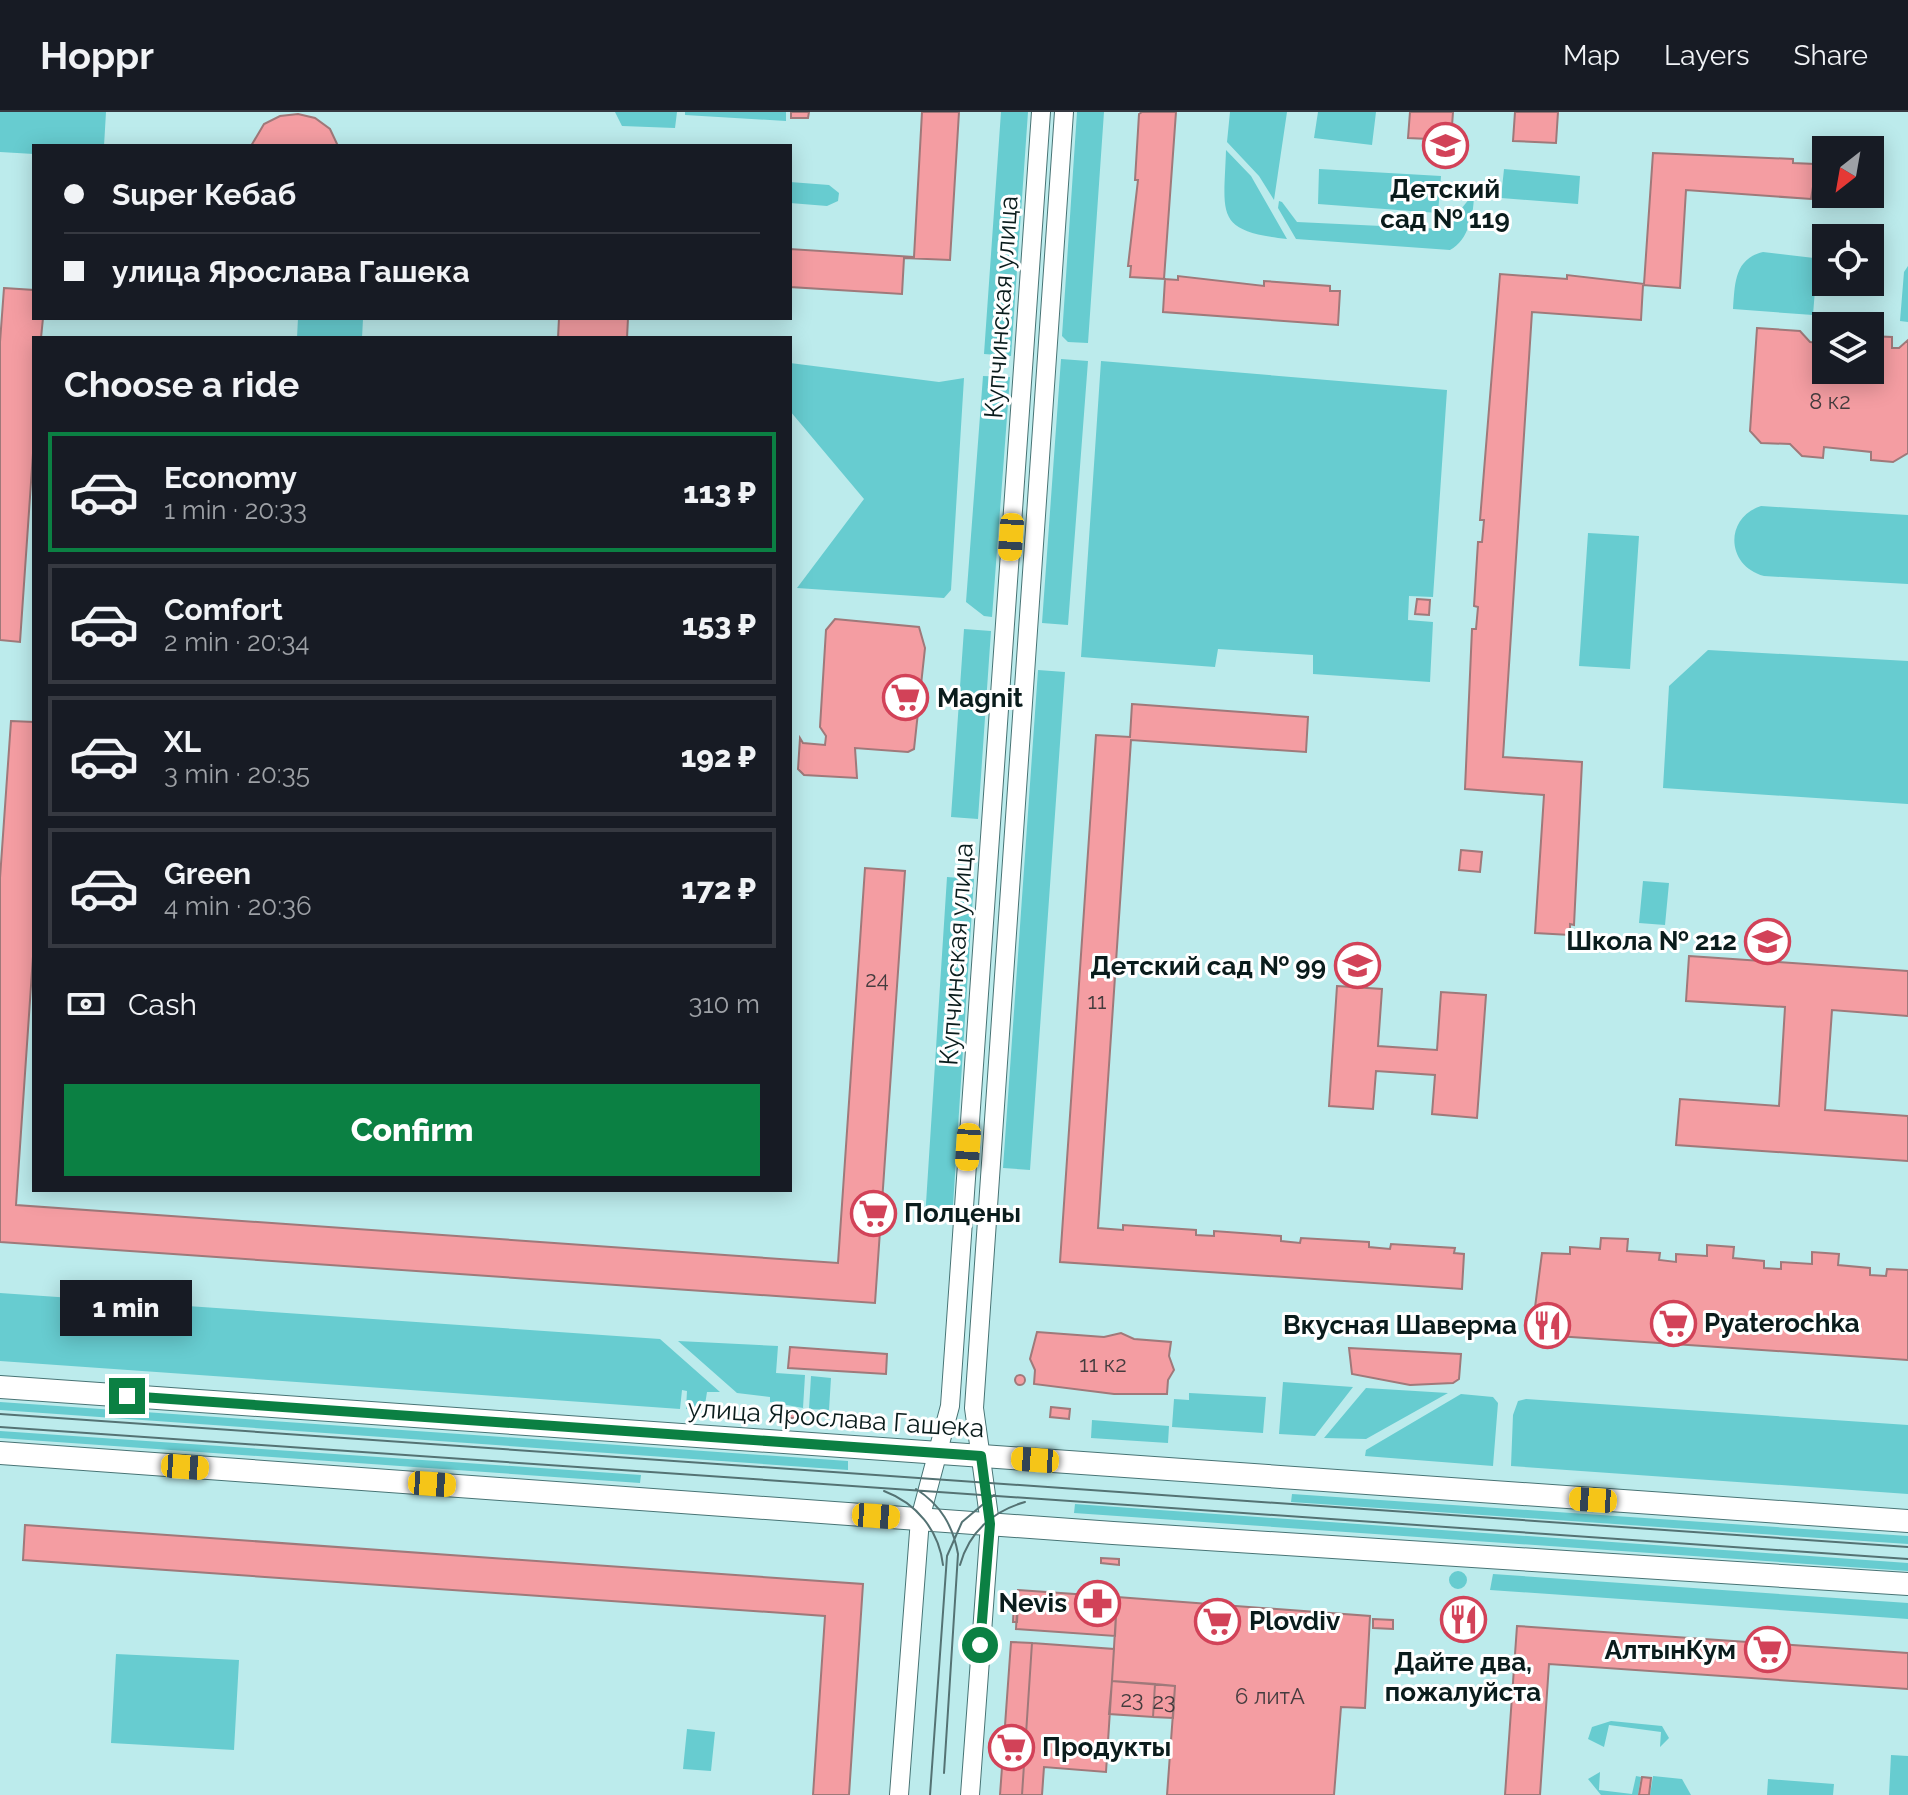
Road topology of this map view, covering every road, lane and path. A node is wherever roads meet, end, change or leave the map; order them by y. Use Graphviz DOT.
graph roads {
  1 [pos="1041,112"];
  2 [pos="1064,112"];
  3 [pos="0,1387"];
  4 [pos="0,1453"];
  5 [pos="938,1454"];
  6 [pos="981,1456"];
  7 [pos="920,1519"];
  8 [pos="1908,1521"];
  9 [pos="990,1524"];
  10 [pos="1908,1584"];
  11 [pos="899,1795"];
  12 [pos="970,1795"];
  1 -- 5 [label="street, Купчинская улица"];
  2 -- 6 [label="street, Купчинская улица"];
  3 -- 5 [label="street, улица Ярослава Гашека"];
  4 -- 7 [label="street"];
  5 -- 6 [label="street, улица Ярослава Гашека"];
  5 -- 7 [label="street, Купчинская улица"];
  6 -- 8 [label="street, улица Ярослава Гашека"];
  6 -- 9 [label="street, Купчинская улица"];
  7 -- 9 [label="street"];
  7 -- 11 [label="street, Купчинская улица"];
  9 -- 10 [label="street"];
  9 -- 12 [label="street, Купчинская улица"];
}
